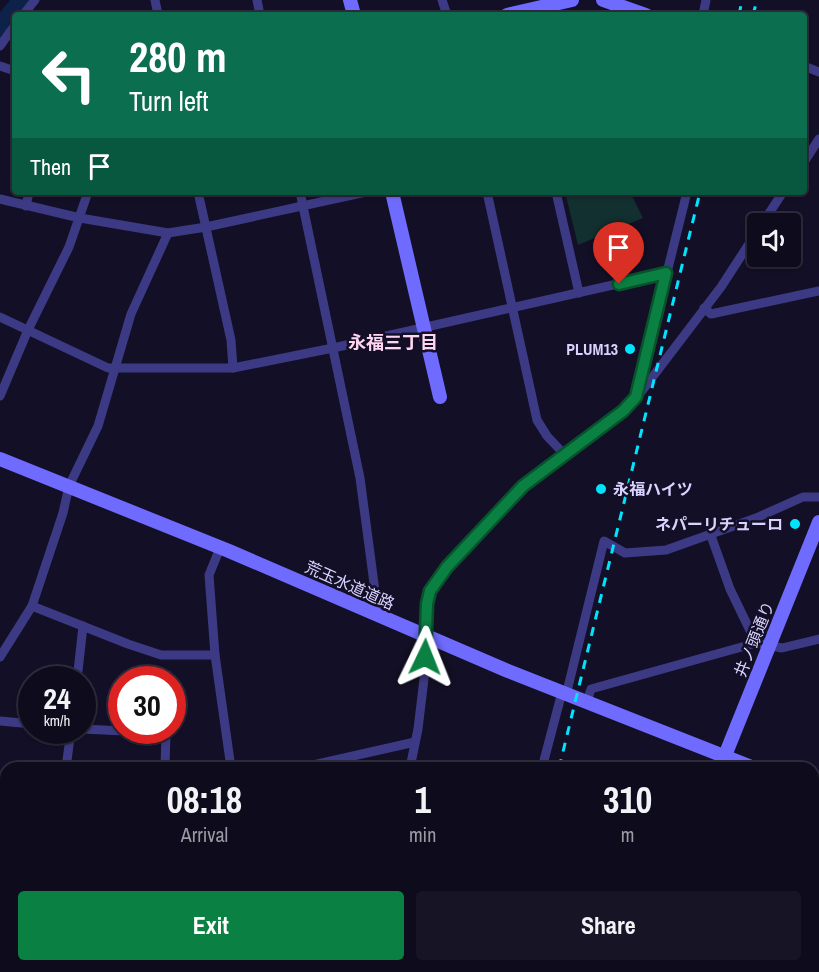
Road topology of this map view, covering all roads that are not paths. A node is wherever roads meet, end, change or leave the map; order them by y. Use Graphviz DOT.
graph roads {
  1 [pos="35,0"];
  2 [pos="572,0"];
  3 [pos="603,0"];
  4 [pos="616,7"];
  5 [pos="25,12"];
  6 [pos="520,12"];
  7 [pos="634,12"];
  8 [pos="12,29"];
  9 [pos="0,46"];
  10 [pos="819,140"];
  11 [pos="807,158"];
  12 [pos="28,195"];
  13 [pos="87,195"];
  14 [pos="199,195"];
  15 [pos="301,195"];
  16 [pos="352,195"];
  17 [pos="393,195"];
  18 [pos="488,195"];
  19 [pos="557,195"];
  20 [pos="686,195"];
  21 [pos="781,195"];
  22 [pos="0,199"];
  23 [pos="26,206"];
  24 [pos="303,206"];
  25 [pos="769,213"];
  26 [pos="80,218"];
  27 [pos="206,227"];
  28 [pos="168,233"];
  29 [pos="747,247"];
  30 [pos="666,273"];
  31 [pos="819,291"];
  32 [pos="579,293"];
  33 [pos="513,307"];
  34 [pos="704,308"];
  35 [pos="0,317"];
  36 [pos="423,328"];
  37 [pos="28,330"];
  38 [pos="333,348"];
  39 [pos="233,368"];
  40 [pos="116,369"];
  41 [pos="0,396"];
  42 [pos="440,397"];
  43 [pos="636,397"];
  44 [pos="564,454"];
  45 [pos="0,459"];
  46 [pos="69,486"];
  47 [pos="819,497"];
  48 [pos="819,522"];
  49 [pos="710,533"];
  50 [pos="220,548"];
  51 [pos="32,606"];
  52 [pos="372,614"];
  53 [pos="83,627"];
  54 [pos="425,636"];
  55 [pos="819,639"];
  56 [pos="763,645"];
  57 [pos="215,656"];
  58 [pos="0,657"];
  59 [pos="79,666"];
  60 [pos="565,693"];
  61 [pos="587,702"];
  62 [pos="0,721"];
  63 [pos="18,723"];
  64 [pos="96,730"];
  65 [pos="415,742"];
  66 [pos="69,744"];
  67 [pos="67,762"];
  68 [pos="165,762"];
  69 [pos="230,762"];
  70 [pos="327,762"];
  71 [pos="411,762"];
  72 [pos="544,762"];
  73 [pos="722,762"];
  1 -- 5 [label="street"];
  2 -- 6 [label="main road"];
  3 -- 4 [label="main road"];
  4 -- 7 [label="main road"];
  8 -- 9 [label="street"];
  10 -- 11 [label="street"];
  12 -- 23 [label="street"];
  13 -- 26 [label="street"];
  14 -- 27 [label="street"];
  15 -- 24 [label="street"];
  16 -- 24 [label="street"];
  17 -- 36 [label="main road"];
  18 -- 33 [label="street"];
  19 -- 32 [label="street"];
  20 -- 30 [label="street"];
  21 -- 25 [label="street"];
  22 -- 23 [label="street"];
  23 -- 26 [label="street"];
  24 -- 27 [label="street"];
  24 -- 38 [label="street"];
  26 -- 28 [label="street"];
  26 -- 37 [label="street"];
  27 -- 28 [label="street"];
  27 -- 39 [label="street"];
  28 -- 40 [label="street"];
  29 -- 34 [label="street"];
  30 -- 32 [label="street"];
  30 -- 43 [label="street"];
  31 -- 34 [label="street"];
  32 -- 33 [label="street"];
  33 -- 36 [label="street"];
  33 -- 44 [label="street"];
  34 -- 43 [label="street"];
  35 -- 37 [label="street"];
  36 -- 38 [label="street"];
  36 -- 42 [label="main road"];
  37 -- 40 [label="street"];
  37 -- 41 [label="street"];
  38 -- 39 [label="street"];
  38 -- 52 [label="street"];
  39 -- 40 [label="street"];
  40 -- 46 [label="street"];
  43 -- 44 [label="street"];
  44 -- 54 [label="street"];
  45 -- 46 [label="main road, 荒玉水道道路"];
  46 -- 50 [label="main road, 荒玉水道道路"];
  46 -- 51 [label="street"];
  47 -- 49 [label="street"];
  48 -- 56 [label="main road, 井ノ頭通り"];
  49 -- 56 [label="street"];
  49 -- 60 [label="street"];
  50 -- 52 [label="main road, 荒玉水道道路"];
  50 -- 57 [label="street"];
  51 -- 53 [label="street"];
  51 -- 58 [label="street"];
  52 -- 54 [label="main road, 荒玉水道道路"];
  53 -- 57 [label="street"];
  53 -- 59 [label="street"];
  54 -- 60 [label="main road, 荒玉水道道路"];
  54 -- 65 [label="street"];
  55 -- 56 [label="street"];
  56 -- 61 [label="street"];
  56 -- 73 [label="main road, 井ノ頭通り"];
  57 -- 69 [label="street"];
  60 -- 61 [label="main road, 荒玉水道道路"];
  60 -- 72 [label="street"];
  61 -- 73 [label="main road, 荒玉水道道路"];
  62 -- 63 [label="street"];
  64 -- 68 [label="street"];
  65 -- 70 [label="street"];
  65 -- 71 [label="street"];
  66 -- 67 [label="street"];
}
